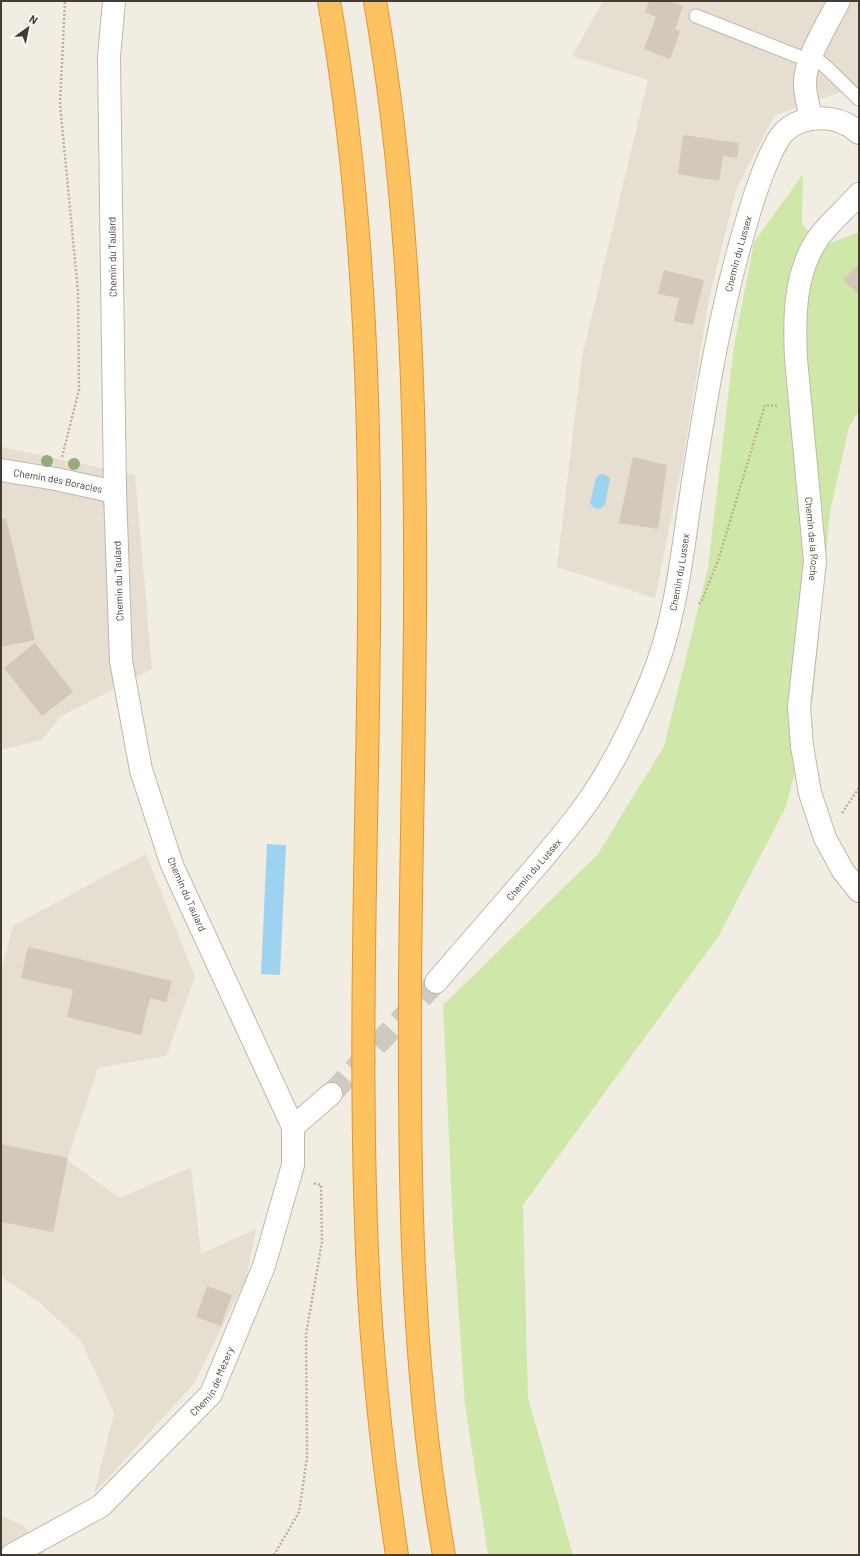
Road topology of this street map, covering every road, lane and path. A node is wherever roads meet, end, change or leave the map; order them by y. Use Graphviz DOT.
graph roads {
  1 [pos="65,1"];
  2 [pos="114,1"];
  3 [pos="329,1"];
  4 [pos="375,1"];
  5 [pos="839,1"];
  6 [pos="696,16"];
  7 [pos="811,59"];
  8 [pos="859,99"];
  9 [pos="811,118"];
  10 [pos="859,133"];
  11 [pos="859,194"];
  12 [pos="765,405"];
  13 [pos="1,470"];
  14 [pos="56,479"];
  15 [pos="115,492"];
  16 [pos="697,606"];
  17 [pos="859,891"];
  18 [pos="436,982"];
  19 [pos="331,1094"];
  20 [pos="293,1127"];
  21 [pos="321,1185"];
  22 [pos="1,1550"];
  23 [pos="4,1555"];
  24 [pos="12,1555"];
  25 [pos="274,1555"];
  26 [pos="397,1555"];
  27 [pos="444,1555"];
  1 -- 14 [label="path"];
  2 -- 15 [label="street, Chemin du Taulard"];
  3 -- 26 [label="highway"];
  4 -- 27 [label="highway"];
  5 -- 7 [label="street"];
  6 -- 7 [label="lane"];
  7 -- 8 [label="lane"];
  7 -- 9 [label="street"];
  9 -- 10 [label="street, Chemin du Lussex"];
  9 -- 18 [label="street, Chemin du Lussex"];
  11 -- 17 [label="street, Chemin de la Roche"];
  12 -- 16 [label="path"];
  13 -- 14 [label="street, Chemin des Boracles"];
  14 -- 15 [label="street, Chemin des Boracles"];
  15 -- 20 [label="street, Chemin du Taulard"];
  19 -- 20 [label="street"];
  20 -- 24 [label="street, Chemin de Mézery"];
  21 -- 25 [label="path"];
  22 -- 23 [label="lane"];
}
